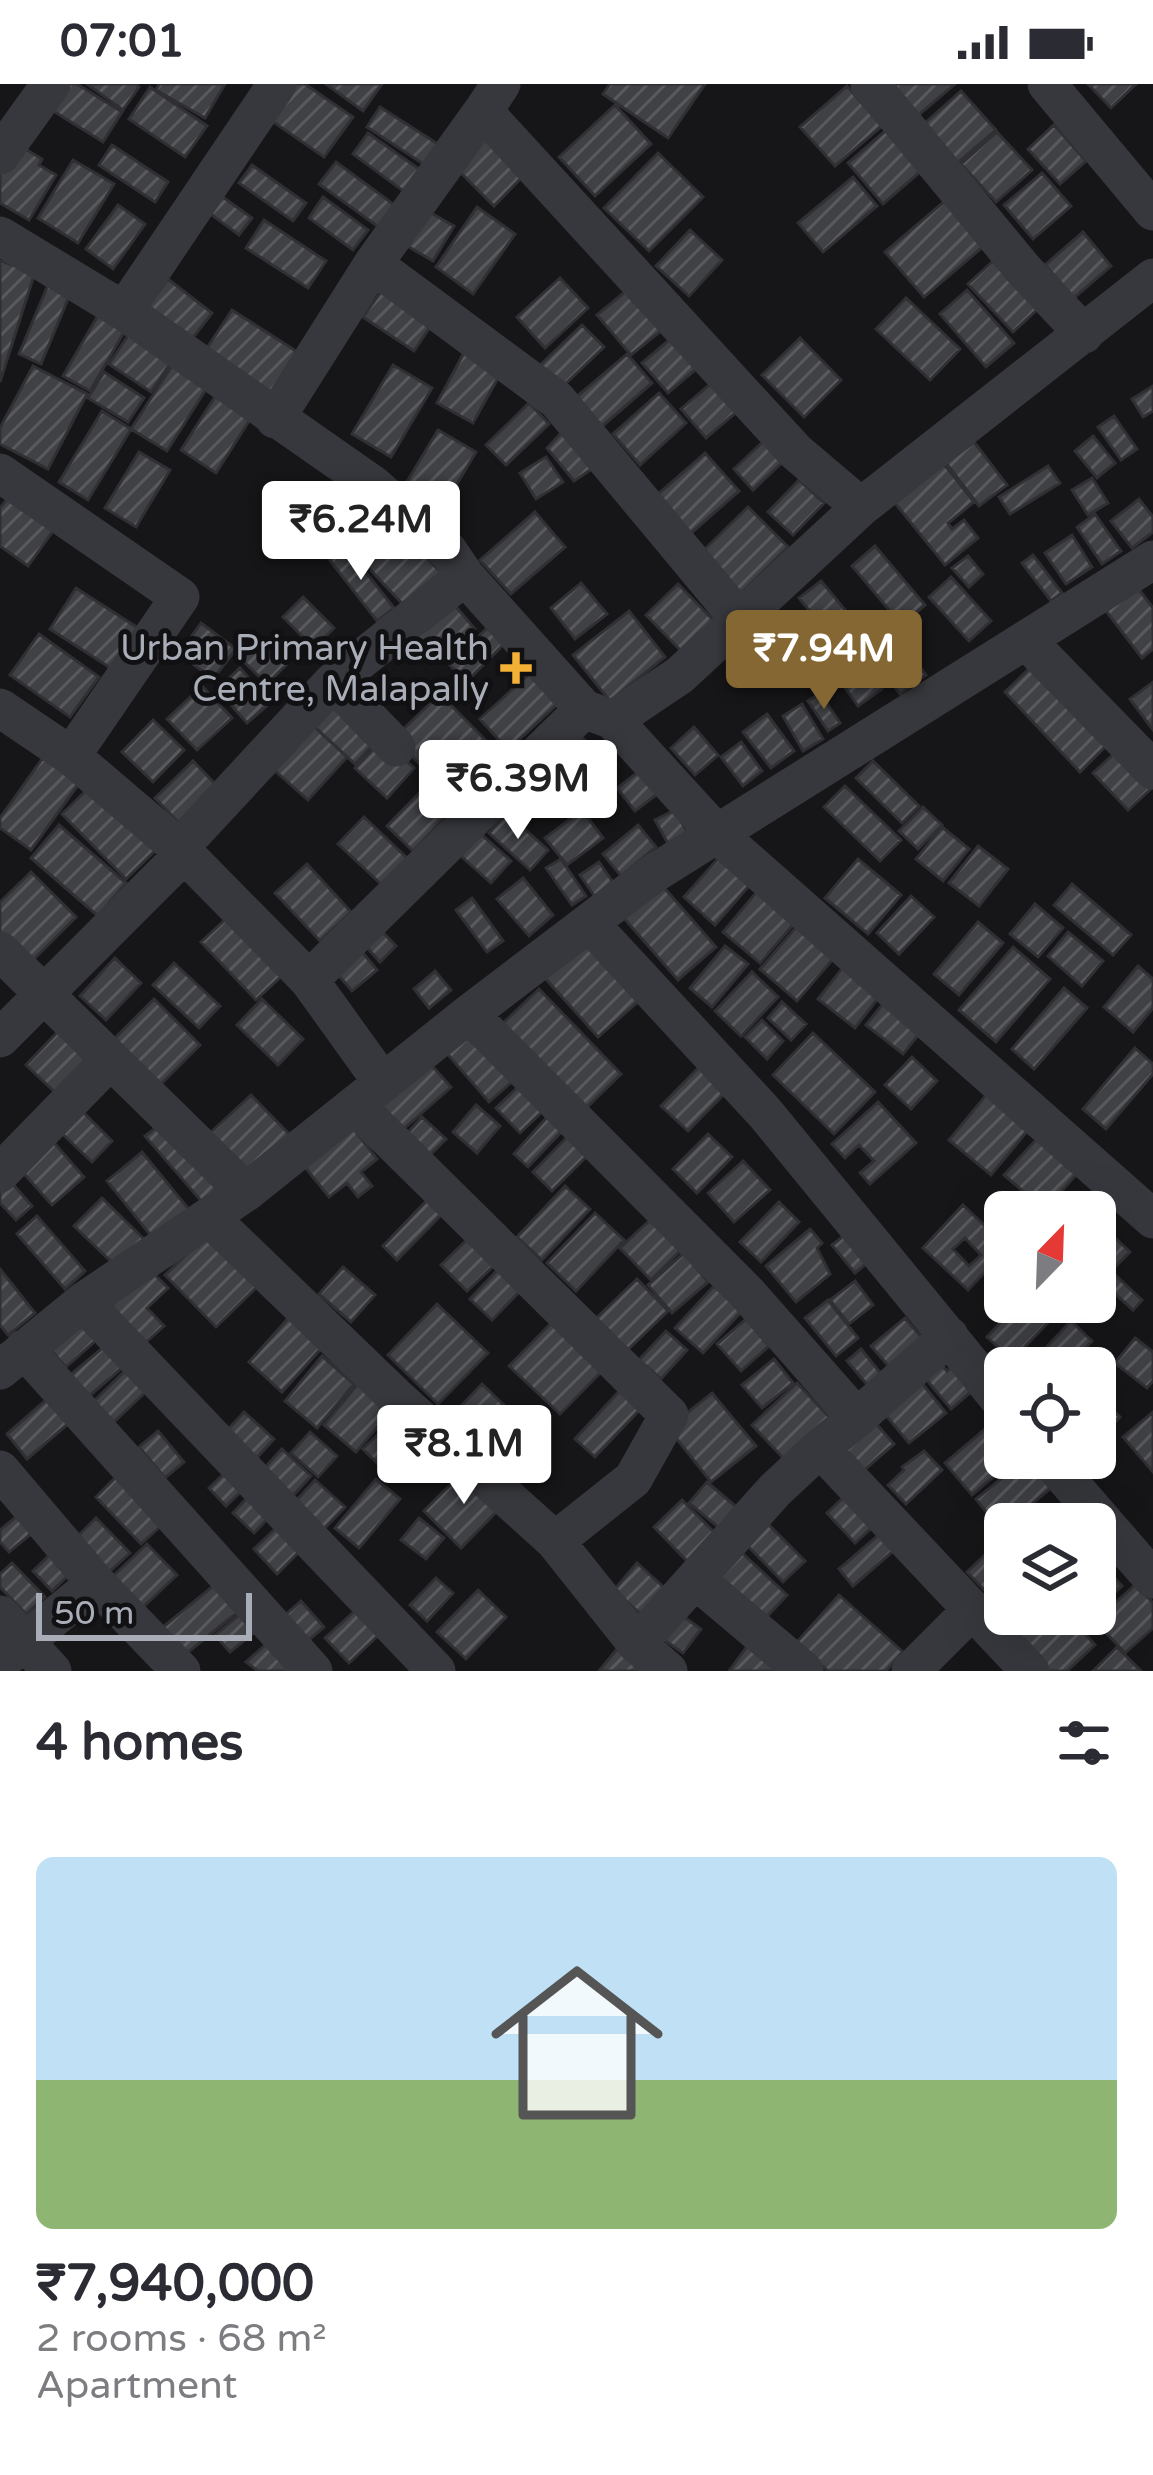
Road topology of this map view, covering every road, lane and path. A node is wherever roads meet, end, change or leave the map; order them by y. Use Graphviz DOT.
graph roads {
  1 [pos="51,84"];
  2 [pos="277,84"];
  3 [pos="871,84"];
  4 [pos="1047,84"];
  5 [pos="492,98"];
  6 [pos="0,155"];
  7 [pos="1153,211"];
  8 [pos="0,236"];
  9 [pos="373,264"];
  10 [pos="1153,278"];
  11 [pos="124,311"];
  12 [pos="1084,334"];
  13 [pos="275,419"];
  14 [pos="0,473"];
  15 [pos="861,507"];
  16 [pos="1153,560"];
  17 [pos="465,576"];
  18 [pos="741,621"];
  19 [pos="1026,640"];
  20 [pos="333,682"];
  21 [pos="0,708"];
  22 [pos="598,714"];
  23 [pos="396,747"];
  24 [pos="71,757"];
  25 [pos="1153,770"];
  26 [pos="718,835"];
  27 [pos="182,851"];
  28 [pos="591,925"];
  29 [pos="0,951"];
  30 [pos="309,980"];
  31 [pos="47,995"];
  32 [pos="469,1014"];
  33 [pos="0,1038"];
  34 [pos="110,1060"];
  35 [pos="369,1094"];
  36 [pos="0,1173"];
  37 [pos="246,1192"];
  38 [pos="210,1218"];
  39 [pos="1153,1219"];
  40 [pos="83,1302"];
  41 [pos="950,1336"];
  42 [pos="12,1360"];
  43 [pos="984,1379"];
  44 [pos="856,1418"];
  45 [pos="820,1448"];
  46 [pos="0,1470"];
  47 [pos="1066,1479"];
  48 [pos="554,1540"];
  49 [pos="1153,1579"];
  50 [pos="696,1580"];
  51 [pos="96,1582"];
  52 [pos="972,1610"];
  53 [pos="8,1639"];
  54 [pos="638,1644"];
  55 [pos="52,1671"];
  56 [pos="181,1671"];
  57 [pos="313,1671"];
  58 [pos="436,1671"];
  59 [pos="668,1671"];
  60 [pos="804,1671"];
  61 [pos="911,1671"];
  62 [pos="1030,1671"];
  1 -- 6 [label="street"];
  2 -- 11 [label="street"];
  3 -- 12 [label="street"];
  4 -- 7 [label="street"];
  5 -- 9 [label="street"];
  5 -- 15 [label="street"];
  8 -- 11 [label="street"];
  9 -- 13 [label="street"];
  9 -- 18 [label="street"];
  10 -- 12 [label="street"];
  11 -- 13 [label="street"];
  12 -- 15 [label="street"];
  13 -- 17 [label="street"];
  14 -- 24 [label="street"];
  15 -- 18 [label="street"];
  16 -- 19 [label="street"];
  17 -- 20 [label="street"];
  17 -- 22 [label="street"];
  18 -- 22 [label="street"];
  19 -- 25 [label="street"];
  19 -- 26 [label="street"];
  20 -- 23 [label="street"];
  20 -- 27 [label="street"];
  21 -- 24 [label="street"];
  22 -- 26 [label="street"];
  22 -- 30 [label="street"];
  24 -- 27 [label="street"];
  26 -- 28 [label="street"];
  26 -- 39 [label="street"];
  27 -- 30 [label="street"];
  27 -- 31 [label="street"];
  28 -- 32 [label="street"];
  28 -- 41 [label="street"];
  29 -- 31 [label="street"];
  30 -- 35 [label="street"];
  31 -- 33 [label="street"];
  31 -- 34 [label="street"];
  32 -- 35 [label="street"];
  32 -- 44 [label="street"];
  34 -- 36 [label="street"];
  34 -- 37 [label="street"];
  35 -- 37 [label="street"];
  35 -- 48 [label="street"];
  37 -- 38 [label="street"];
  38 -- 40 [label="street"];
  38 -- 48 [label="street"];
  40 -- 42 [label="street"];
  40 -- 58 [label="street"];
  41 -- 43 [label="street"];
  41 -- 44 [label="street"];
  42 -- 57 [label="street"];
  44 -- 45 [label="street"];
  45 -- 50 [label="street"];
  45 -- 52 [label="street"];
  46 -- 51 [label="street"];
  47 -- 49 [label="street"];
  48 -- 54 [label="street"];
  50 -- 54 [label="street"];
  50 -- 60 [label="street"];
  51 -- 53 [label="street"];
  51 -- 56 [label="street"];
  52 -- 61 [label="street"];
  52 -- 62 [label="street"];
  53 -- 55 [label="street"];
  54 -- 59 [label="street"];
}
